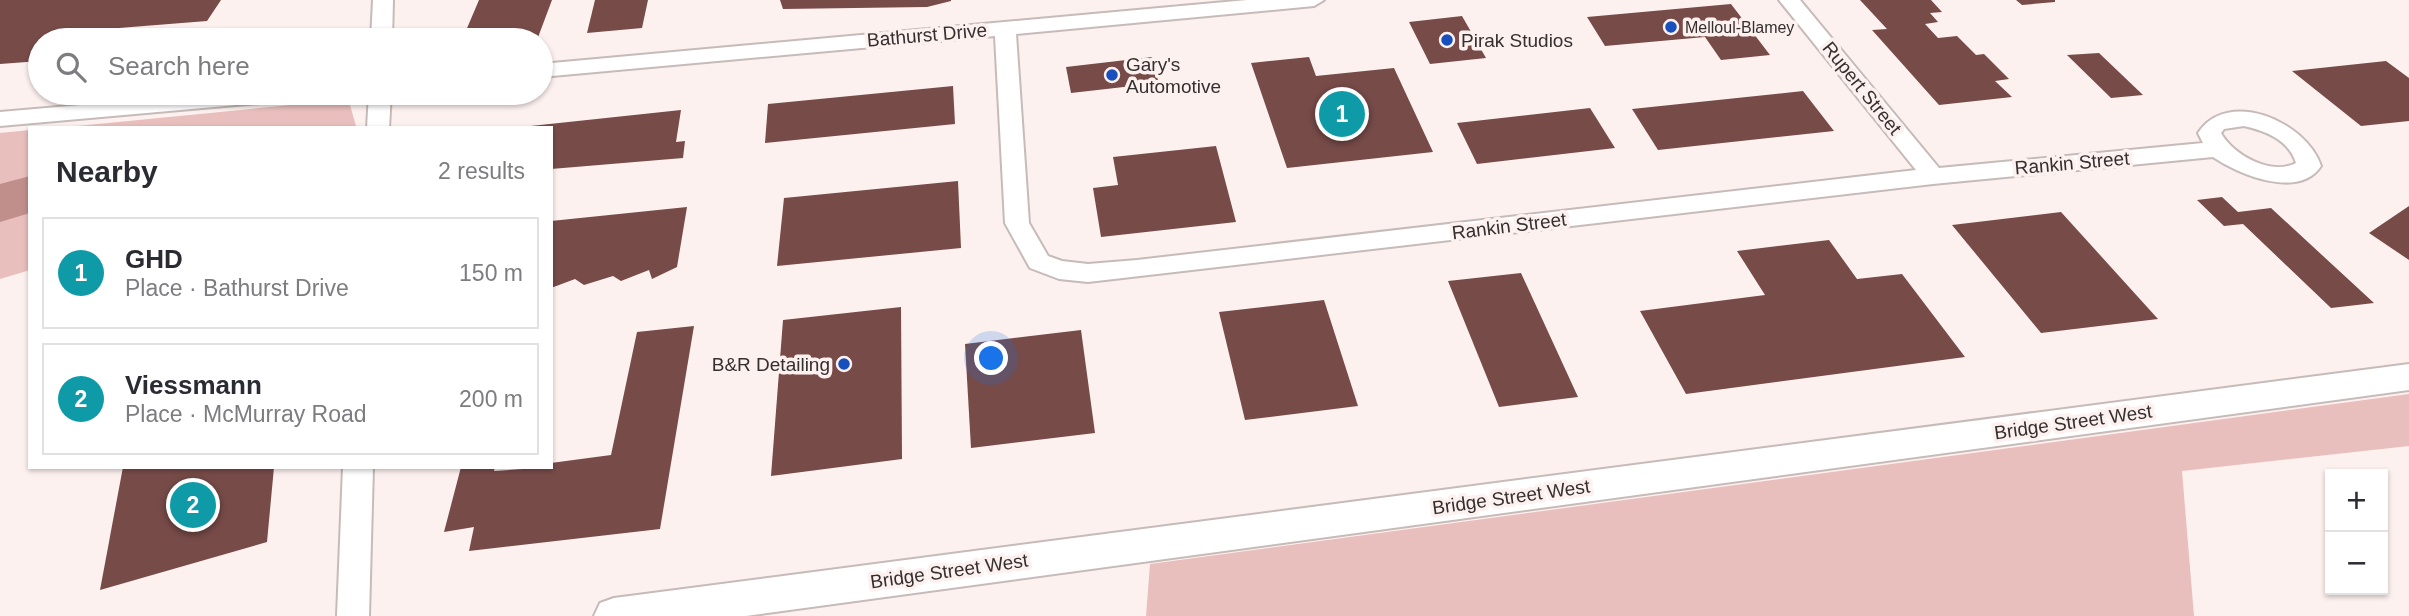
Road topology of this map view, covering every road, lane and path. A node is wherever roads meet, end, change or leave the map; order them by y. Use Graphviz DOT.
graph roads {
  1 [pos="383,0"];
  2 [pos="1314,0"];
  3 [pos="1789,0"];
  4 [pos="382,28"];
  5 [pos="1005,28"];
  6 [pos="553,70"];
  7 [pos="158,105"];
  8 [pos="379,105"];
  9 [pos="0,119"];
  10 [pos="377,126"];
  11 [pos="2218,149"];
  12 [pos="1933,176"];
  13 [pos="2409,377"];
  14 [pos="358,469"];
  15 [pos="353,616"];
  16 [pos="614,616"];
  1 -- 4 [label="street"];
  2 -- 5 [label="street, Bathurst Drive"];
  3 -- 12 [label="street, Rupert Street"];
  5 -- 6 [label="street, Bathurst Drive"];
  5 -- 12 [label="street, Rankin Street"];
  7 -- 9 [label="street"];
  8 -- 10 [label="street"];
  11 -- 12 [label="street, Rankin Street"];
  13 -- 16 [label="street, Bridge Street West"];
  14 -- 15 [label="street"];
}
